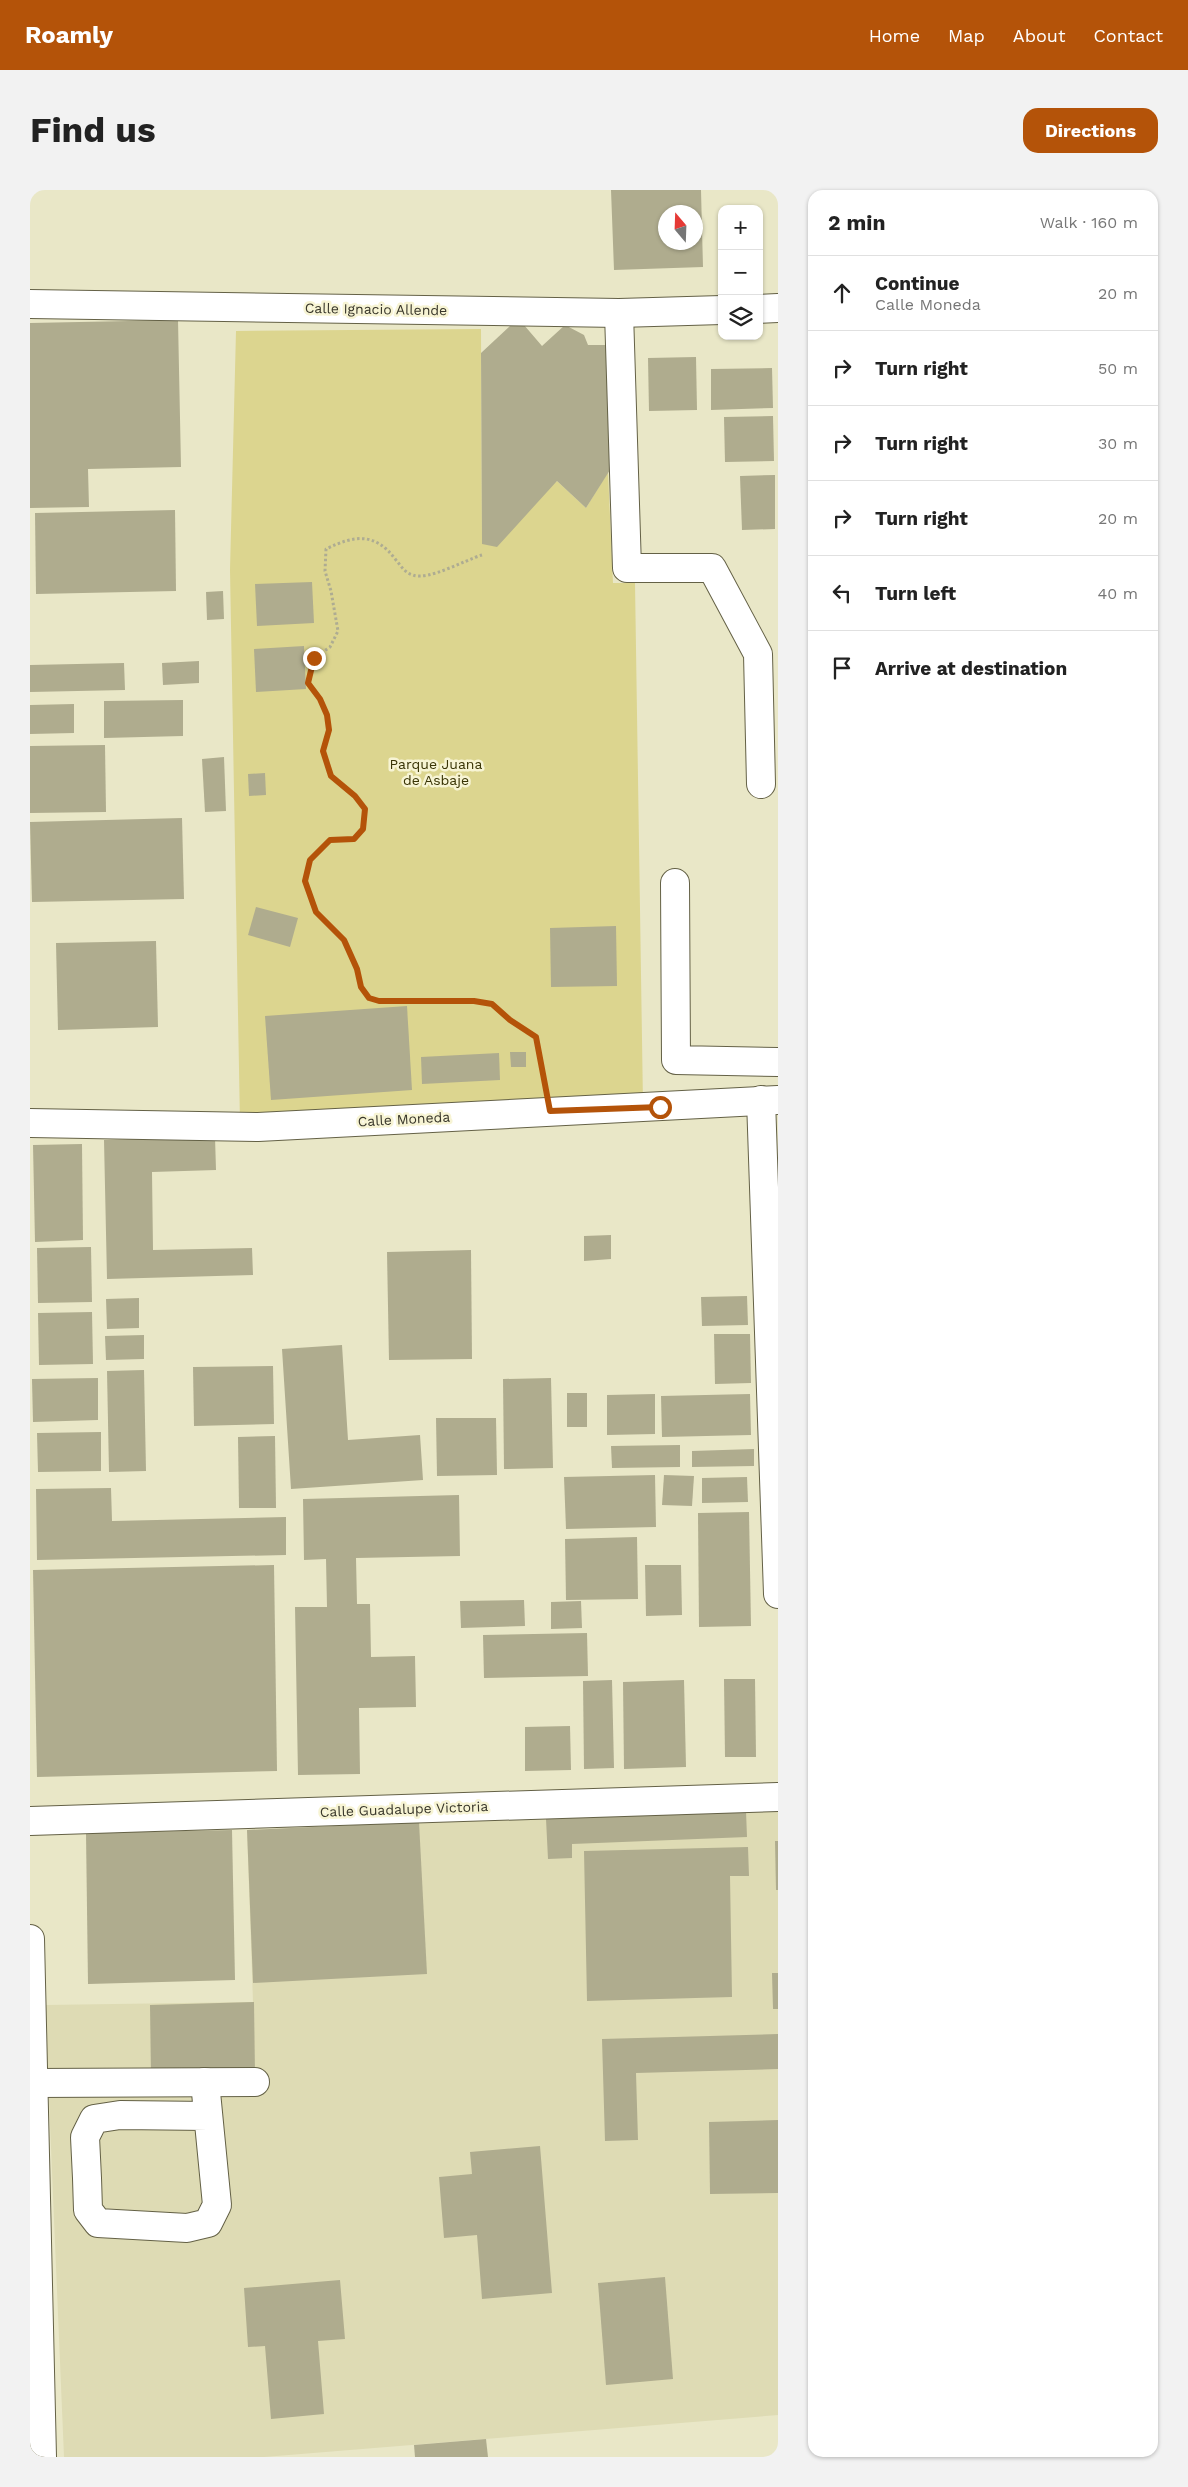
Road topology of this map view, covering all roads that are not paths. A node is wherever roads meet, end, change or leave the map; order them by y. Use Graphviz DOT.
graph roads {
  1 [pos="30,304"];
  2 [pos="763,308"];
  3 [pos="778,308"];
  4 [pos="718,310"];
  5 [pos="619,313"];
  6 [pos="761,784"];
  7 [pos="675,883"];
  8 [pos="778,1062"];
  9 [pos="770,1100"];
  10 [pos="30,1123"];
  11 [pos="776,1480"];
  12 [pos="778,1594"];
  13 [pos="778,1797"];
  14 [pos="30,1821"];
  15 [pos="30,1939"];
  16 [pos="205,2082"];
  17 [pos="255,2082"];
  18 [pos="34,2083"];
  19 [pos="208,2116"];
  20 [pos="35,2348"];
  21 [pos="42,2457"];
  1 -- 5 [label="street, Calle Ignacio Allende"];
  2 -- 3 [label="street"];
  4 -- 5 [label="street, Calle Ignacio Allende"];
  5 -- 6 [label="street"];
  7 -- 8 [label="street"];
  9 -- 10 [label="street, Calle Moneda"];
  9 -- 11 [label="street"];
  11 -- 12 [label="street"];
  13 -- 14 [label="street, Calle Guadalupe Victoria"];
  15 -- 18 [label="street"];
  16 -- 17 [label="street"];
  16 -- 18 [label="street"];
  16 -- 19 [label="street"];
  18 -- 20 [label="street"];
  19 -- 19 [label="street"];
  20 -- 21 [label="street"];
}
